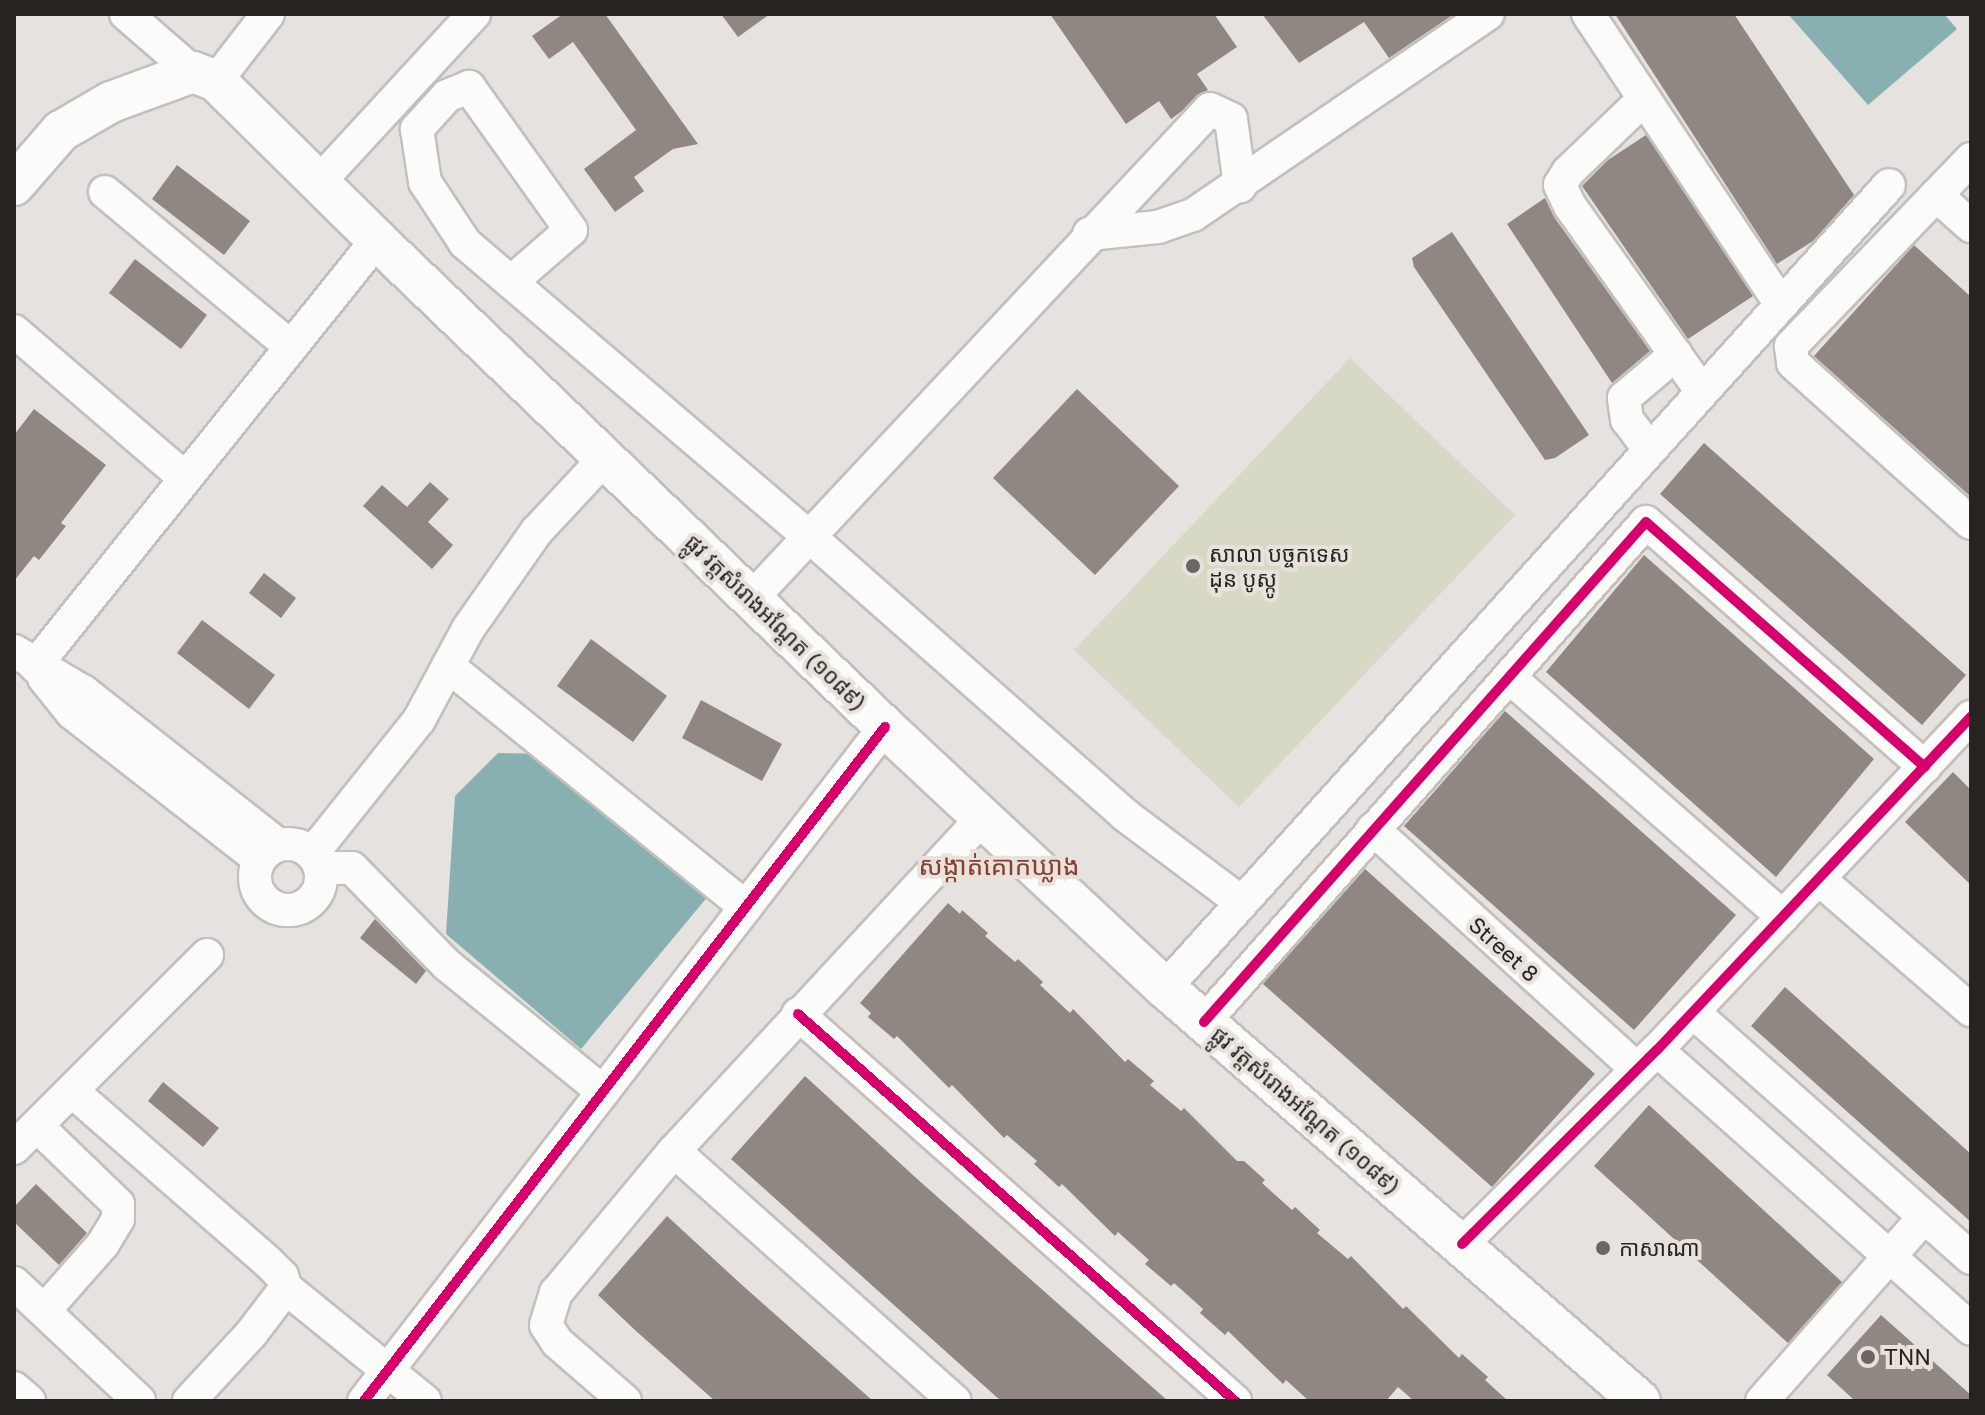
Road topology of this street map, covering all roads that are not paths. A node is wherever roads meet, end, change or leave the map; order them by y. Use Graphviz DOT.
graph roads {
  1 [pos="126,14"];
  2 [pos="268,14"];
  3 [pos="474,14"];
  4 [pos="1488,14"];
  5 [pos="1588,14"];
  6 [pos="204,77"];
  7 [pos="1644,99"];
  8 [pos="1971,159"];
  9 [pos="319,182"];
  10 [pos="14,185"];
  11 [pos="1889,185"];
  12 [pos="1240,186"];
  13 [pos="105,192"];
  14 [pos="1936,195"];
  15 [pos="1971,226"];
  16 [pos="1089,234"];
  17 [pos="377,240"];
  18 [pos="511,282"];
  19 [pos="1781,304"];
  20 [pos="14,331"];
  21 [pos="290,346"];
  22 [pos="1676,354"];
  23 [pos="1702,392"];
  24 [pos="1650,450"];
  25 [pos="605,458"];
  26 [pos="184,477"];
  27 [pos="1971,523"];
  28 [pos="811,538"];
  29 [pos="751,599"];
  30 [pos="24,658"];
  31 [pos="448,666"];
  32 [pos="1509,677"];
  33 [pos="1971,717"];
  34 [pos="885,727"];
  35 [pos="1960,752"];
  36 [pos="1925,767"];
  37 [pos="983,817"];
  38 [pos="1373,829"];
  39 [pos="268,852"];
  40 [pos="316,861"];
  41 [pos="1819,879"];
  42 [pos="1242,903"];
  43 [pos="746,907"];
  44 [pos="1783,917"];
  45 [pos="207,955"];
  46 [pos="1165,988"];
  47 [pos="1971,1010"];
  48 [pos="1693,1012"];
  49 [pos="798,1014"];
  50 [pos="1204,1022"];
  51 [pos="1646,1059"];
  52 [pos="72,1091"];
  53 [pos="603,1092"];
  54 [pos="37,1126"];
  55 [pos="14,1148"];
  56 [pos="674,1151"];
  57 [pos="1924,1217"];
  58 [pos="1462,1244"];
  59 [pos="1889,1256"];
  60 [pos="1971,1258"];
  61 [pos="14,1283"];
  62 [pos="286,1288"];
  63 [pos="44,1311"];
  64 [pos="1971,1329"];
  65 [pos="389,1370"];
  66 [pos="14,1388"];
  67 [pos="29,1401"];
  68 [pos="139,1401"];
  69 [pos="189,1401"];
  70 [pos="364,1401"];
  71 [pos="425,1401"];
  72 [pos="625,1401"];
  73 [pos="955,1401"];
  74 [pos="1235,1401"];
  75 [pos="1640,1401"];
  76 [pos="1762,1401"];
  1 -- 6 [label="street"];
  2 -- 6 [label="street"];
  3 -- 9 [label="street"];
  4 -- 12 [label="street"];
  5 -- 7 [label="street"];
  6 -- 9 [label="main road, ផ្លូវ វត្តសំរោងអណ្ដែត (១០៨៩)"];
  6 -- 10 [label="main road"];
  7 -- 19 [label="street"];
  7 -- 22 [label="street"];
  8 -- 14 [label="street"];
  9 -- 17 [label="main road, ផ្លូវ វត្តសំរោងអណ្ដែត (១០៨៩)"];
  11 -- 19 [label="street"];
  12 -- 16 [label="street"];
  12 -- 16 [label="street"];
  13 -- 21 [label="street"];
  14 -- 15 [label="street"];
  14 -- 27 [label="street"];
  16 -- 28 [label="street"];
  17 -- 21 [label="street"];
  17 -- 25 [label="main road, ផ្លូវ វត្តសំរោងអណ្ដែត (១០៨៩)"];
  18 -- 18 [label="street"];
  18 -- 28 [label="street"];
  19 -- 23 [label="street"];
  20 -- 26 [label="street"];
  21 -- 26 [label="street"];
  22 -- 23 [label="street"];
  22 -- 24 [label="street"];
  23 -- 24 [label="street"];
  24 -- 42 [label="street"];
  25 -- 29 [label="main road, ផ្លូវ វត្តសំរោងអណ្ដែត (១០៨៩)"];
  25 -- 31 [label="street"];
  26 -- 30 [label="street"];
  28 -- 29 [label="street"];
  28 -- 42 [label="street"];
  29 -- 34 [label="main road, ផ្លូវ វត្តសំរោងអណ្ដែត (១០៨៩)"];
  30 -- 39 [label="street"];
  31 -- 40 [label="street"];
  31 -- 43 [label="street"];
  32 -- 36 [label="street"];
  32 -- 38 [label="street"];
  32 -- 44 [label="street"];
  33 -- 35 [label="street"];
  34 -- 37 [label="main road, ផ្លូវ វត្តសំរោងអណ្ដែត (១០៨៩)"];
  34 -- 43 [label="street"];
  35 -- 36 [label="street"];
  36 -- 41 [label="street"];
  37 -- 46 [label="main road, ផ្លូវ វត្តសំរោងអណ្ដែត (១០៨៩)"];
  37 -- 49 [label="street"];
  38 -- 50 [label="street"];
  38 -- 51 [label="street, Street 8"];
  39 -- 40 [label="street"];
  39 -- 40 [label="street"];
  40 -- 53 [label="street"];
  41 -- 44 [label="street"];
  41 -- 47 [label="street"];
  42 -- 46 [label="street"];
  43 -- 53 [label="street"];
  44 -- 48 [label="street"];
  45 -- 52 [label="street"];
  46 -- 50 [label="main road, ផ្លូវ វត្តសំរោងអណ្ដែត (១០៨៩)"];
  48 -- 51 [label="street"];
  48 -- 57 [label="street"];
  49 -- 56 [label="street"];
  49 -- 74 [label="street"];
  50 -- 58 [label="main road, ផ្លូវ វត្តសំរោងអណ្ដែត (១០៨៩)"];
  51 -- 58 [label="street"];
  51 -- 59 [label="street, Street 8"];
  52 -- 54 [label="street"];
  52 -- 62 [label="street"];
  53 -- 65 [label="street"];
  54 -- 55 [label="street"];
  54 -- 63 [label="street"];
  56 -- 72 [label="street"];
  56 -- 73 [label="street"];
  57 -- 59 [label="street"];
  57 -- 60 [label="street"];
  58 -- 75 [label="main road, ផ្លូវ វត្តសំរោងអណ្ដែត (១០៨៩)"];
  59 -- 64 [label="street, Street 8"];
  59 -- 76 [label="street"];
  61 -- 63 [label="street"];
  62 -- 65 [label="street"];
  62 -- 69 [label="street"];
  63 -- 68 [label="street"];
  65 -- 70 [label="street"];
  65 -- 71 [label="street"];
  66 -- 67 [label="street"];
}
